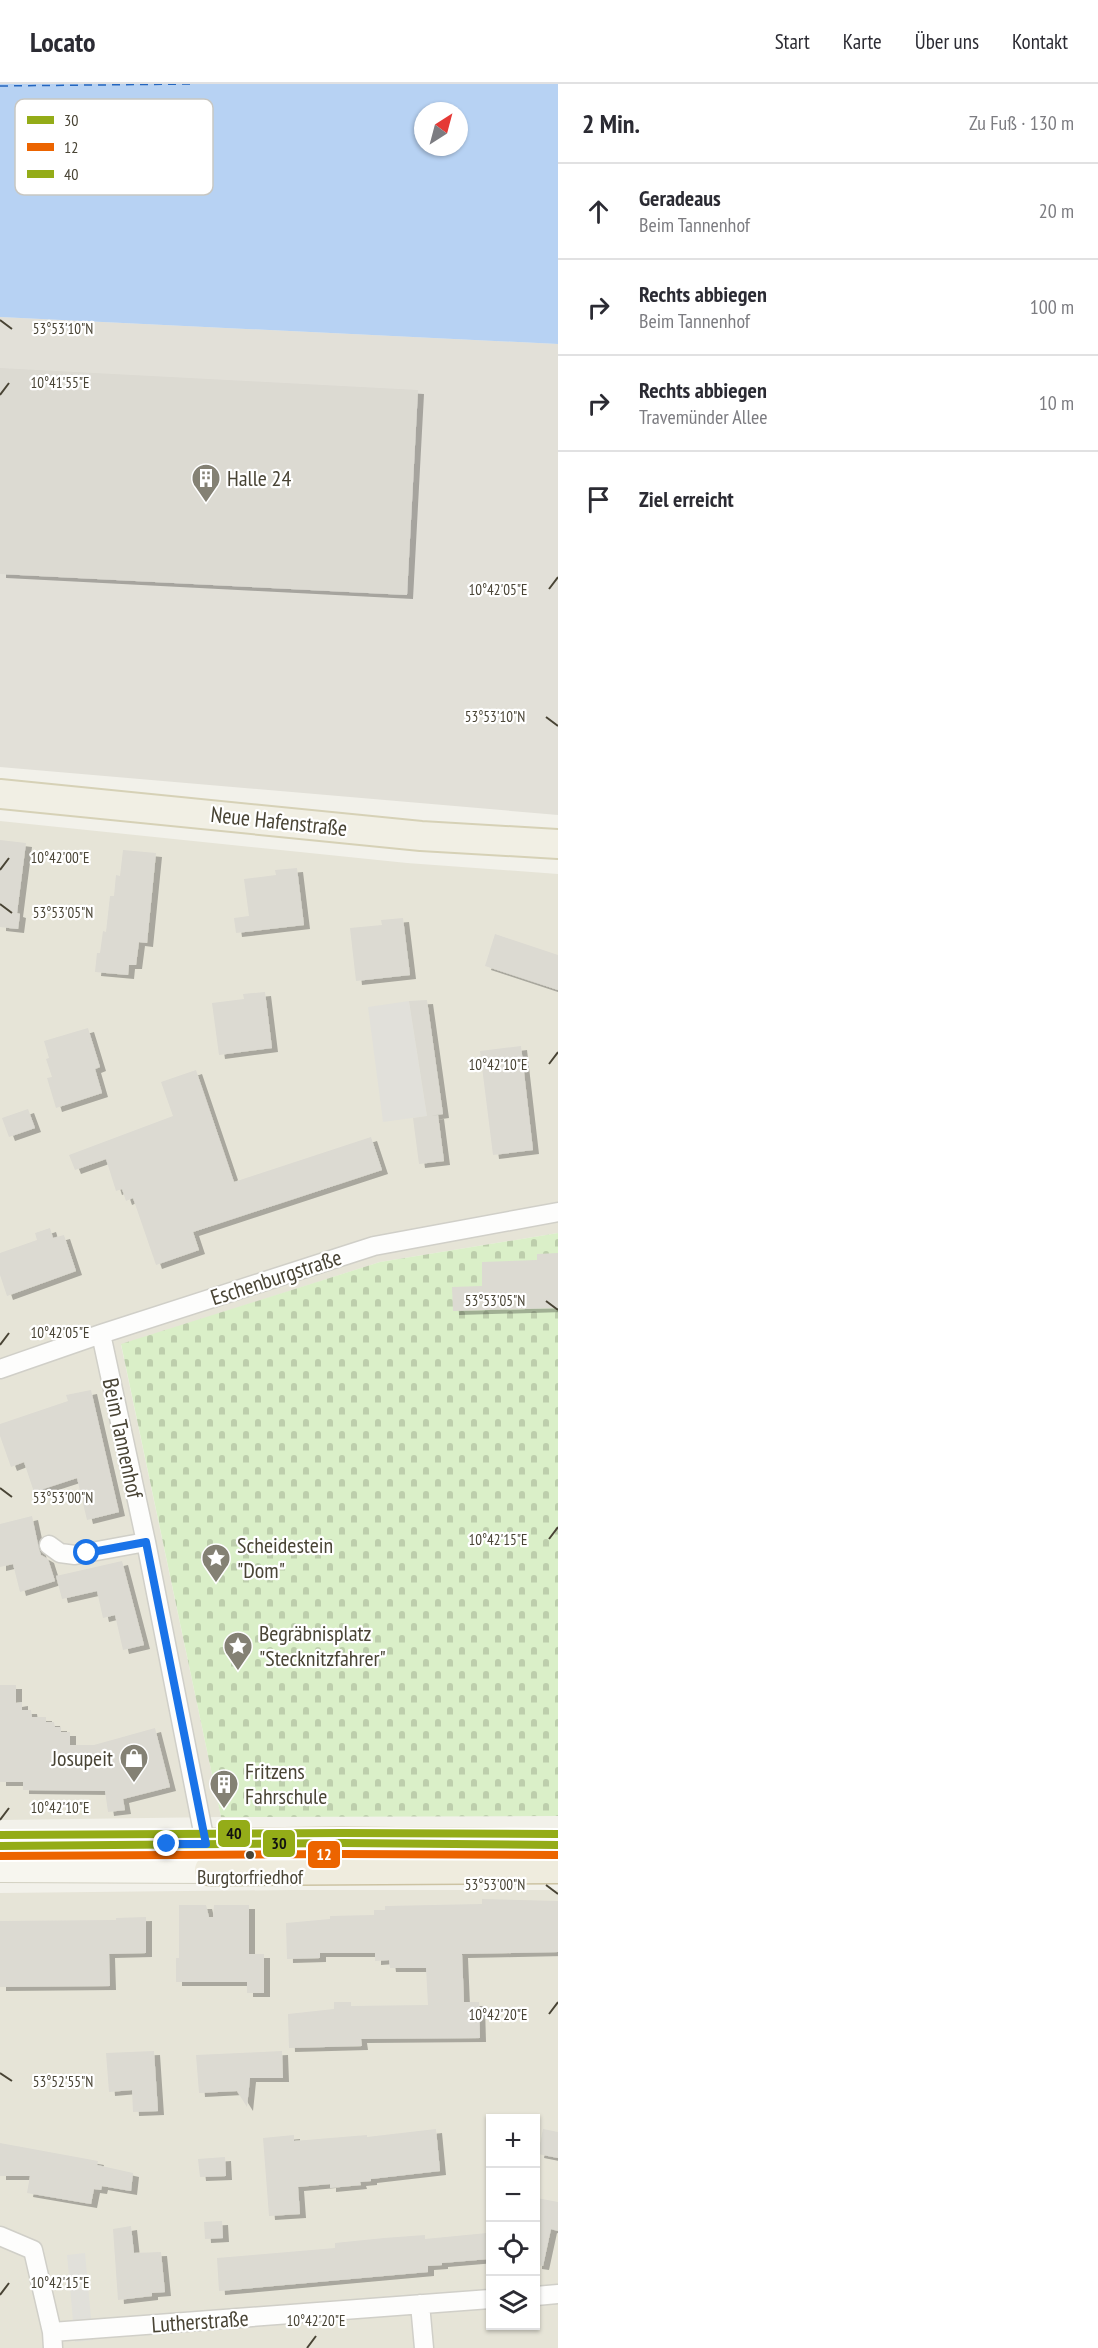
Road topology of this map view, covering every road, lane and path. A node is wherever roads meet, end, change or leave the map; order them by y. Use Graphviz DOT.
graph roads {
  1 [pos="0,794"];
  2 [pos="558,844"];
  3 [pos="558,1212"];
  4 [pos="101,1334"];
  5 [pos="0,1369"];
  6 [pos="146,1542"];
  7 [pos="49,1545"];
  8 [pos="558,1845"];
  9 [pos="0,1846"];
  10 [pos="208,1857"];
  11 [pos="558,1868"];
  12 [pos="0,1869"];
  13 [pos="0,2236"];
  14 [pos="558,2294"];
  15 [pos="540,2296"];
  16 [pos="486,2299"];
  17 [pos="420,2304"];
  18 [pos="52,2340"];
  19 [pos="424,2348"];
  1 -- 2 [label="main road, Neue Hafenstraße"];
  3 -- 4 [label="street, Eschenburgstraße"];
  4 -- 5 [label="street, Eschenburgstraße"];
  4 -- 6 [label="street, Beim Tannenhof"];
  6 -- 7 [label="street"];
  6 -- 10 [label="street, Beim Tannenhof"];
  8 -- 10 [label="highway"];
  9 -- 10 [label="main road"];
  10 -- 11 [label="highway"];
  10 -- 12 [label="main road"];
  13 -- 18 [label="street"];
  14 -- 15 [label="street"];
  16 -- 17 [label="street, Lutherstraße"];
  17 -- 18 [label="street, Lutherstraße"];
  17 -- 19 [label="street"];
}
